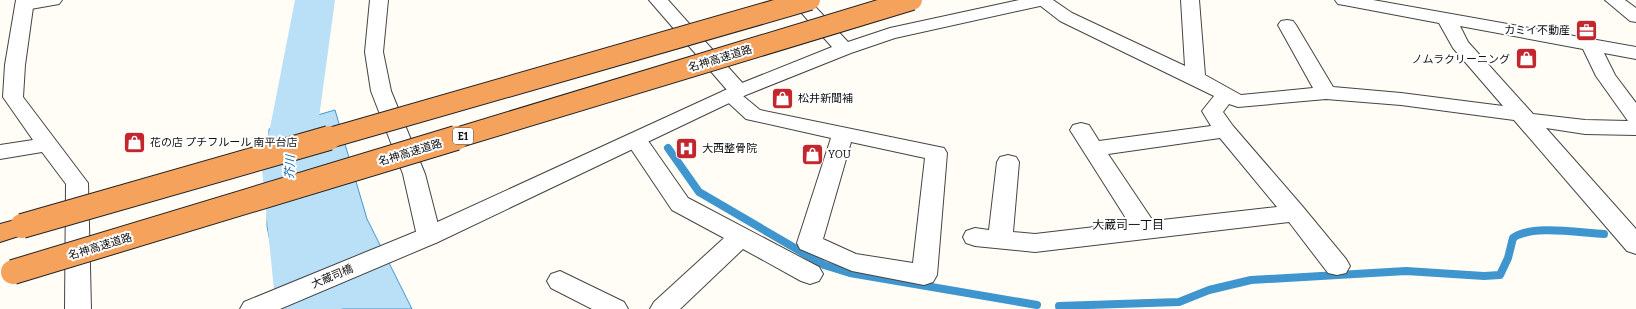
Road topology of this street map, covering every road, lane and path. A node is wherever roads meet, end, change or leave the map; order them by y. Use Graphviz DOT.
graph roads {
  1 [pos="53,0"];
  2 [pos="379,0"];
  3 [pos="658,0"];
  4 [pos="799,0"];
  5 [pos="810,0"];
  6 [pos="912,0"];
  7 [pos="1042,0"];
  8 [pos="1190,0"];
  9 [pos="1344,0"];
  10 [pos="1614,0"];
  11 [pos="25,3"];
  12 [pos="1636,17"];
  13 [pos="1446,18"];
  14 [pos="1287,25"];
  15 [pos="1590,44"];
  16 [pos="844,49"];
  17 [pos="1636,53"];
  18 [pos="1195,78"];
  19 [pos="735,93"];
  20 [pos="1326,93"];
  21 [pos="1226,95"];
  22 [pos="1522,117"];
  23 [pos="1636,117"];
  24 [pos="1636,128"];
  25 [pos="1080,130"];
  26 [pos="1225,131"];
  27 [pos="843,134"];
  28 [pos="636,140"];
  29 [pos="47,144"];
  30 [pos="1093,149"];
  31 [pos="0,152"];
  32 [pos="1008,162"];
  33 [pos="1296,213"];
  34 [pos="11,229"];
  35 [pos="1146,230"];
  36 [pos="741,237"];
  37 [pos="975,237"];
  38 [pos="420,239"];
  39 [pos="1000,240"];
  40 [pos="1636,245"];
  41 [pos="1337,266"];
  42 [pos="7,274"];
  43 [pos="810,274"];
  44 [pos="560,281"];
  45 [pos="78,309"];
  46 [pos="253,309"];
  47 [pos="615,309"];
  48 [pos="663,309"];
  1 -- 11 [label="street"];
  2 -- 38 [label="street"];
  3 -- 19 [label="street"];
  4 -- 16 [label="street"];
  5 -- 34 [label="highway, bridge"];
  6 -- 42 [label="highway, 名神高速道路 / E1, bridge"];
  7 -- 16 [label="street, 大蔵司橋"];
  7 -- 18 [label="street"];
  8 -- 18 [label="street"];
  9 -- 13 [label="street"];
  10 -- 12 [label="street"];
  11 -- 29 [label="street"];
  13 -- 15 [label="street"];
  13 -- 22 [label="street"];
  14 -- 20 [label="street"];
  15 -- 17 [label="street"];
  15 -- 23 [label="street"];
  16 -- 19 [label="street, 大蔵司橋"];
  18 -- 21 [label="street"];
  19 -- 27 [label="street"];
  19 -- 28 [label="street, 大蔵司橋"];
  20 -- 21 [label="street"];
  20 -- 22 [label="street"];
  21 -- 26 [label="street"];
  22 -- 24 [label="street"];
  22 -- 40 [label="street"];
  25 -- 30 [label="street"];
  26 -- 30 [label="street"];
  26 -- 33 [label="street"];
  27 -- 27 [label="street"];
  28 -- 36 [label="street"];
  28 -- 38 [label="street, 大蔵司橋"];
  29 -- 31 [label="street"];
  29 -- 45 [label="street"];
  30 -- 35 [label="street"];
  32 -- 39 [label="street"];
  33 -- 35 [label="street"];
  33 -- 41 [label="street"];
  35 -- 39 [label="street"];
  36 -- 43 [label="street"];
  36 -- 48 [label="street"];
  37 -- 39 [label="street"];
  38 -- 46 [label="street, 大蔵司橋"];
  44 -- 47 [label="street"];
}
